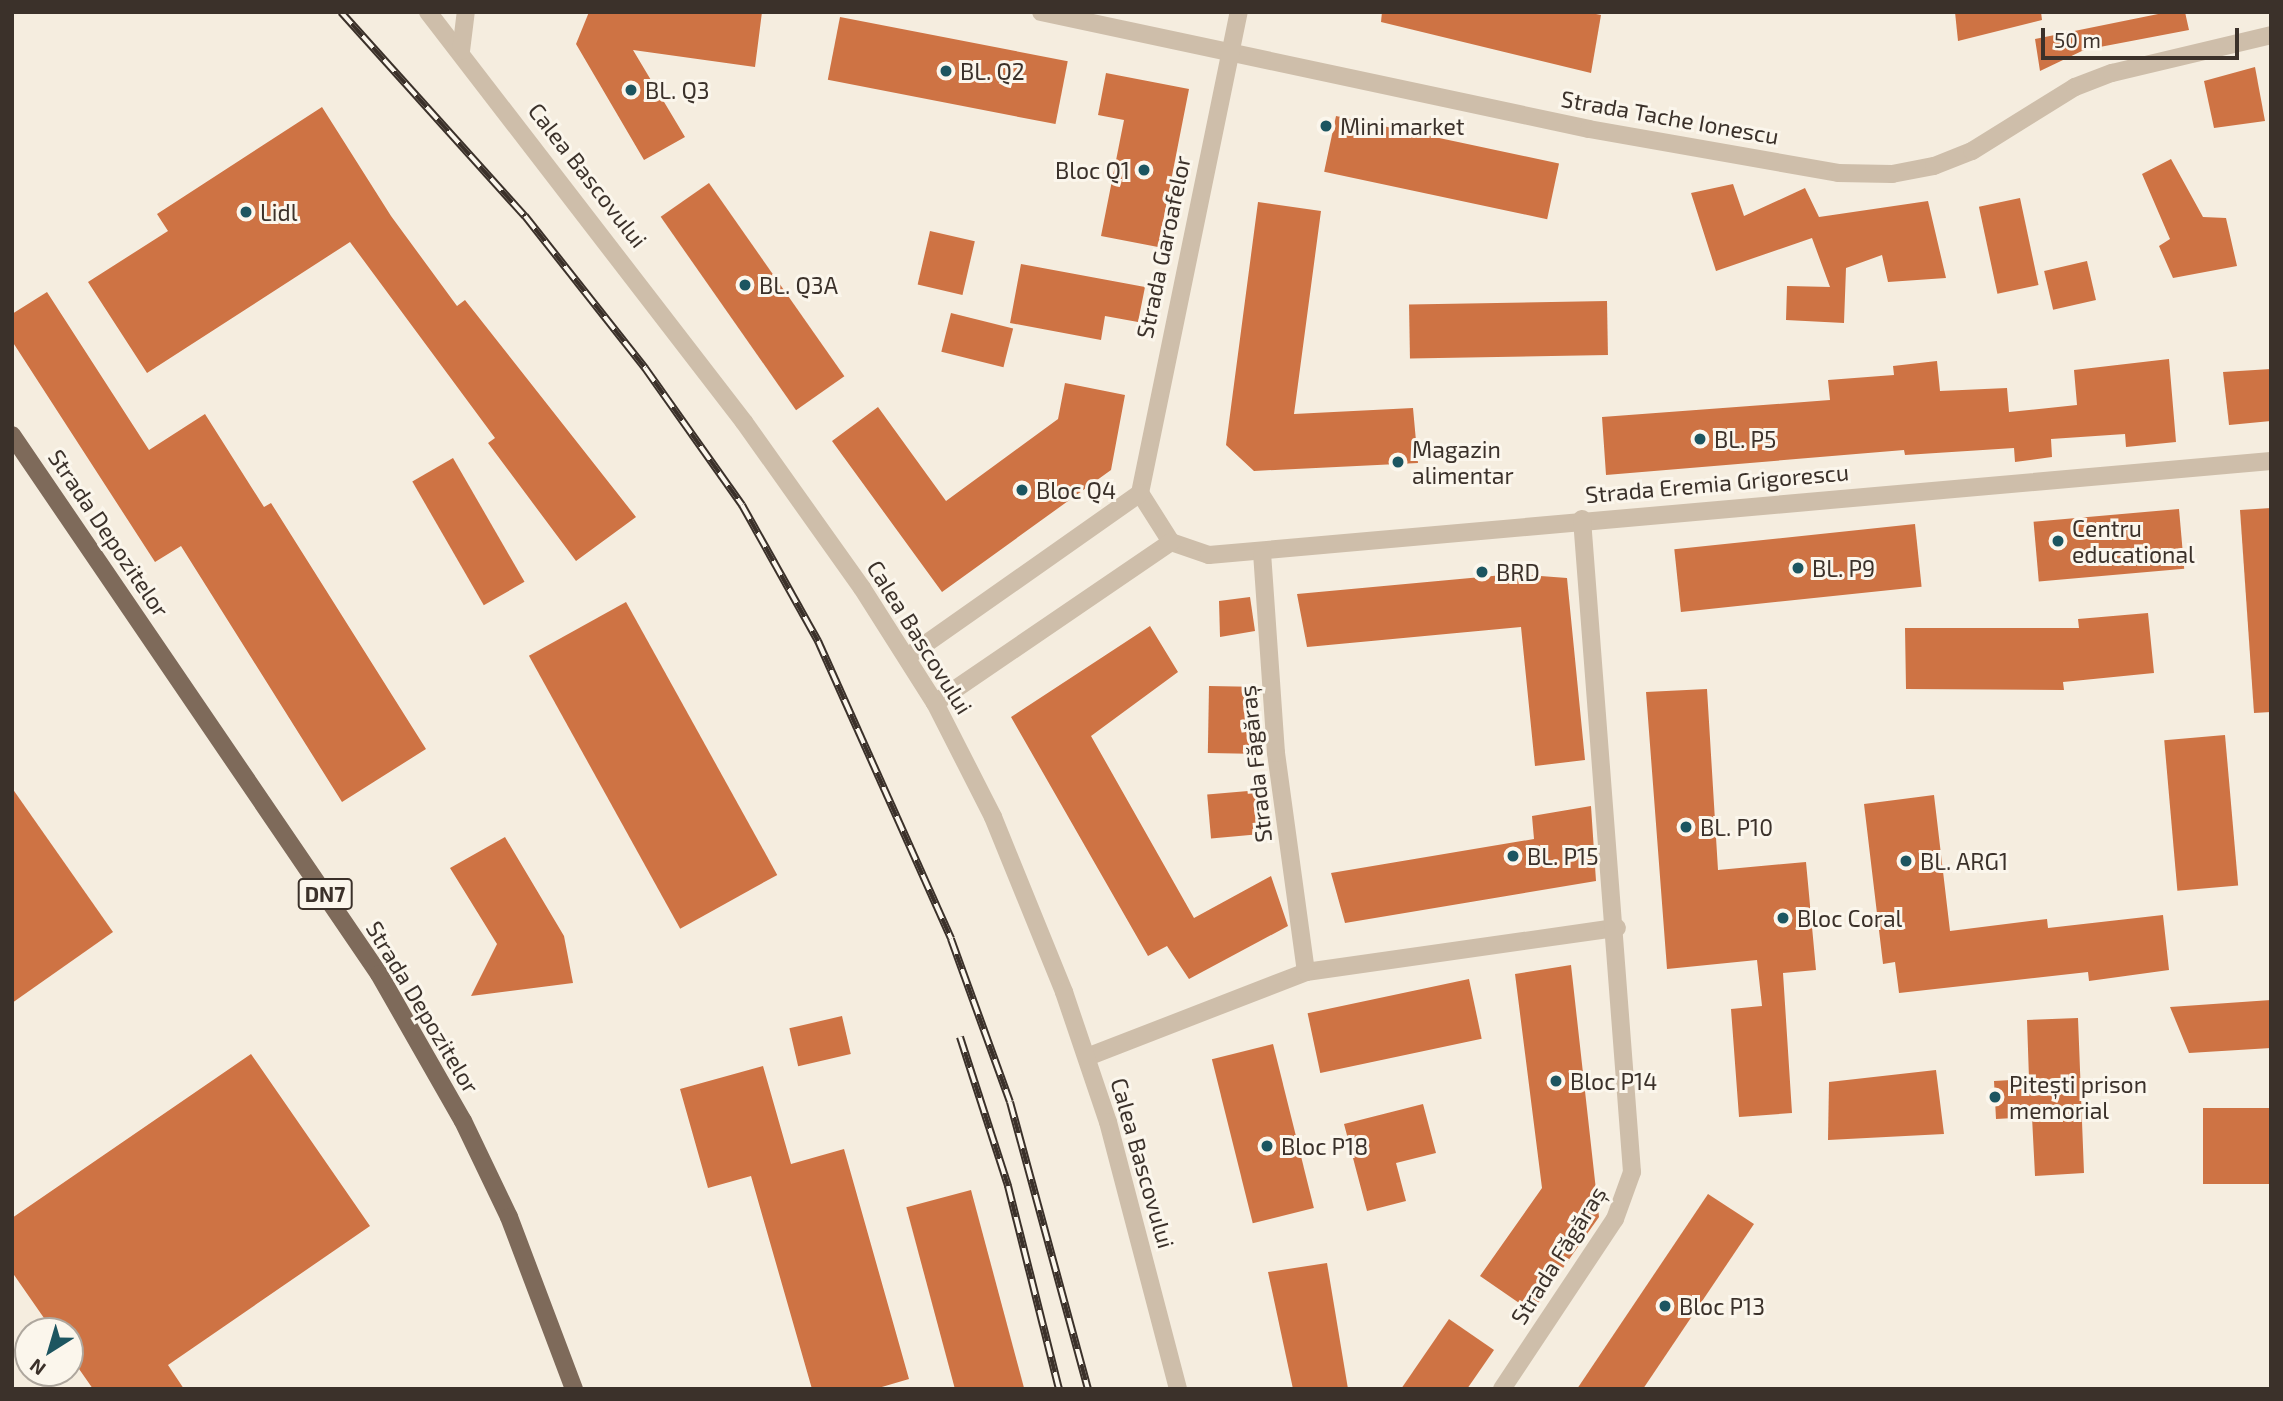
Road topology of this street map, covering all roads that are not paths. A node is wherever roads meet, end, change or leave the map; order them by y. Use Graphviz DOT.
graph roads {
  1 [pos="428,12"];
  2 [pos="466,12"];
  3 [pos="1041,12"];
  4 [pos="1239,12"];
  5 [pos="2271,35"];
  6 [pos="461,51"];
  7 [pos="1230,51"];
  8 [pos="12,435"];
  9 [pos="2271,461"];
  10 [pos="1140,494"];
  11 [pos="1582,519"];
  12 [pos="1171,542"];
  13 [pos="1262,551"];
  14 [pos="906,656"];
  15 [pos="935,703"];
  16 [pos="1617,928"];
  17 [pos="1306,972"];
  18 [pos="1087,1057"];
  19 [pos="574,1389"];
  20 [pos="1178,1389"];
  21 [pos="1502,1389"];
  1 -- 6 [label="street, Calea Bascovului"];
  2 -- 6 [label="street"];
  3 -- 7 [label="street, Strada Tache Ionescu"];
  4 -- 7 [label="street, Strada Garoafelor"];
  5 -- 7 [label="street, Strada Tache Ionescu"];
  6 -- 14 [label="street, Calea Bascovului"];
  7 -- 10 [label="street, Strada Garoafelor"];
  8 -- 19 [label="main road, Strada Depozitelor / DN7"];
  9 -- 11 [label="street, Strada Eremia Grigorescu"];
  10 -- 12 [label="street"];
  10 -- 14 [label="street"];
  11 -- 13 [label="street, Strada Eremia Grigorescu"];
  11 -- 16 [label="street, Strada Făgăraș"];
  12 -- 13 [label="street, Strada Eremia Grigorescu"];
  12 -- 15 [label="street"];
  13 -- 17 [label="street, Strada Făgăraș"];
  14 -- 15 [label="street, Calea Bascovului"];
  15 -- 18 [label="street, Calea Bascovului"];
  16 -- 17 [label="street"];
  16 -- 21 [label="street, Strada Făgăraș"];
  17 -- 18 [label="street"];
  18 -- 20 [label="street, Calea Bascovului"];
}
